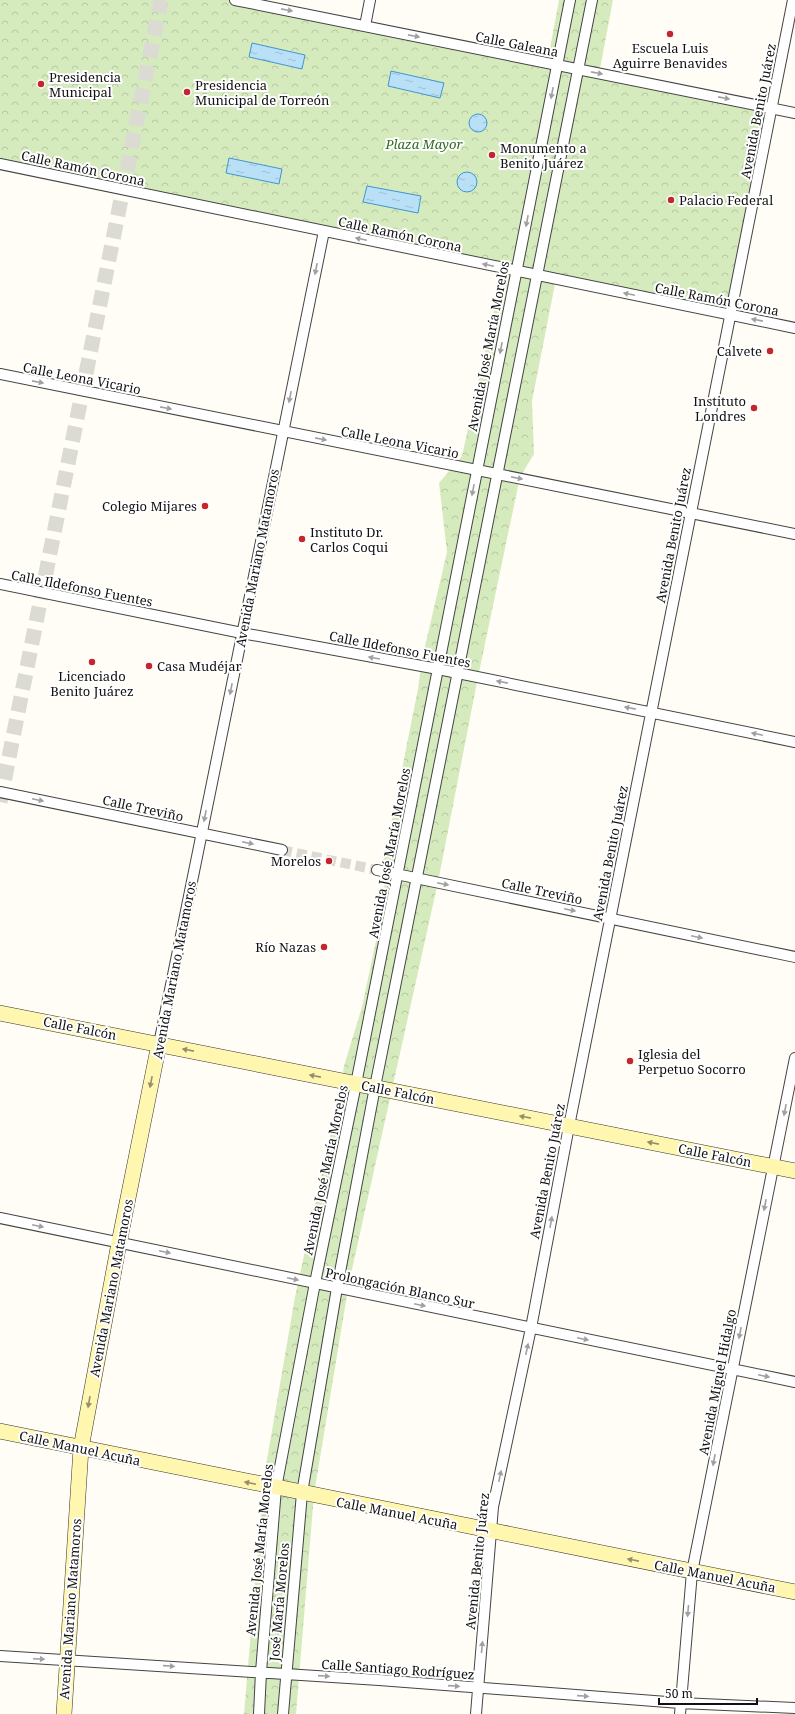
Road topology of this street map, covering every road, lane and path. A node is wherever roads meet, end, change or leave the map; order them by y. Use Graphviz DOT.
graph roads {
  1 [pos="235,0"];
  2 [pos="370,0"];
  3 [pos="570,0"];
  4 [pos="592,0"];
  5 [pos="793,0"];
  6 [pos="365,26"];
  7 [pos="557,65"];
  8 [pos="578,69"];
  9 [pos="771,108"];
  10 [pos="795,113"];
  11 [pos="0,164"];
  12 [pos="324,231"];
  13 [pos="516,271"];
  14 [pos="537,275"];
  15 [pos="730,315"];
  16 [pos="795,328"];
  17 [pos="0,374"];
  18 [pos="283,431"];
  19 [pos="477,470"];
  20 [pos="497,474"];
  21 [pos="691,513"];
  22 [pos="795,534"];
  23 [pos="0,584"];
  24 [pos="242,633"];
  25 [pos="438,669"];
  26 [pos="458,673"];
  27 [pos="651,712"];
  28 [pos="795,742"];
  29 [pos="0,792"];
  30 [pos="201,834"];
  31 [pos="282,850"];
  32 [pos="377,870"];
  33 [pos="398,875"];
  34 [pos="417,878"];
  35 [pos="610,919"];
  36 [pos="795,957"];
  37 [pos="0,1012"];
  38 [pos="159,1044"];
  39 [pos="795,1058"];
  40 [pos="356,1084"];
  41 [pos="375,1087"];
  42 [pos="568,1126"];
  43 [pos="773,1167"];
  44 [pos="795,1172"];
  45 [pos="0,1218"];
  46 [pos="119,1243"];
  47 [pos="315,1283"];
  48 [pos="337,1288"];
  49 [pos="531,1328"];
  50 [pos="732,1370"];
  51 [pos="795,1382"];
  52 [pos="0,1431"];
  53 [pos="81,1448"];
  54 [pos="276,1488"];
  55 [pos="302,1493"];
  56 [pos="491,1531"];
  57 [pos="692,1572"];
  58 [pos="795,1592"];
  59 [pos="0,1656"];
  60 [pos="66,1660"];
  61 [pos="261,1672"];
  62 [pos="285,1674"];
  63 [pos="479,1687"];
  64 [pos="680,1703"];
  65 [pos="795,1708"];
  66 [pos="64,1714"];
  67 [pos="259,1714"];
  68 [pos="283,1714"];
  69 [pos="476,1714"];
  70 [pos="680,1714"];
  1 -- 6 [label="street, Calle Galeana, one-way"];
  2 -- 6 [label="street"];
  3 -- 7 [label="street, Avenida José María Morelos"];
  4 -- 8 [label="street"];
  5 -- 9 [label="street, Avenida Benito Juárez"];
  6 -- 7 [label="street, Calle Galeana, one-way"];
  7 -- 8 [label="street, Calle Galeana"];
  7 -- 13 [label="street, Avenida José María Morelos, one-way"];
  8 -- 9 [label="street, Calle Galeana, one-way"];
  8 -- 14 [label="street"];
  9 -- 10 [label="street, Calle Galeana"];
  9 -- 15 [label="street, Avenida Benito Juárez"];
  11 -- 12 [label="street, Calle Ramón Corona"];
  13 -- 12 [label="street, Calle Ramón Corona, one-way"];
  12 -- 18 [label="street, Avenida Mariano Matamoros, one-way"];
  13 -- 14 [label="street, Calle Ramón Corona"];
  13 -- 19 [label="street, Avenida José María Morelos, one-way"];
  15 -- 14 [label="street, Calle Ramón Corona, one-way"];
  14 -- 20 [label="street"];
  16 -- 15 [label="street, Calle Ramón Corona, one-way"];
  15 -- 21 [label="street, Avenida Benito Juárez"];
  17 -- 18 [label="street, Calle Leona Vicario, one-way"];
  18 -- 19 [label="street, Calle Leona Vicario, one-way"];
  18 -- 24 [label="street, Avenida Mariano Matamoros"];
  19 -- 20 [label="street, Calle Leona Vicario"];
  19 -- 25 [label="street, Avenida José María Morelos, one-way"];
  20 -- 21 [label="street, Calle Leona Vicario, one-way"];
  20 -- 26 [label="street"];
  21 -- 22 [label="street, Calle Leona Vicario"];
  21 -- 27 [label="street, Avenida Benito Juárez"];
  23 -- 24 [label="street, Calle Ildefonso Fuentes"];
  25 -- 24 [label="street, Calle Ildefonso Fuentes, one-way"];
  24 -- 30 [label="street, Avenida Mariano Matamoros, one-way"];
  25 -- 26 [label="street, Calle Ildefonso Fuentes"];
  25 -- 33 [label="street, Avenida José María Morelos"];
  27 -- 26 [label="street, Calle Ildefonso Fuentes, one-way"];
  26 -- 34 [label="street"];
  28 -- 27 [label="street, Calle Ildefonso Fuentes, one-way"];
  27 -- 35 [label="street, Avenida Benito Juárez"];
  29 -- 30 [label="street, Calle Treviño, one-way"];
  30 -- 31 [label="street, Calle Treviño, one-way"];
  30 -- 38 [label="street, Avenida Mariano Matamoros"];
  32 -- 33 [label="street, Calle Treviño"];
  33 -- 34 [label="street, Calle Treviño"];
  33 -- 40 [label="street, Avenida José María Morelos"];
  34 -- 35 [label="street, Calle Treviño, one-way"];
  34 -- 41 [label="street"];
  35 -- 36 [label="street, Calle Treviño, one-way"];
  35 -- 42 [label="street, Avenida Benito Juárez"];
  37 -- 38 [label="street, Calle Falcón"];
  40 -- 38 [label="street, Calle Falcón, one-way"];
  38 -- 46 [label="street, Avenida Mariano Matamoros, one-way"];
  39 -- 43 [label="street, Avenida Miguel Hidalgo, one-way"];
  40 -- 41 [label="street, Calle Falcón"];
  40 -- 47 [label="street, Avenida José María Morelos"];
  42 -- 41 [label="street, Calle Falcón, one-way"];
  41 -- 48 [label="street"];
  43 -- 42 [label="street, Calle Falcón, one-way"];
  49 -- 42 [label="street, Avenida Benito Juárez, one-way"];
  43 -- 44 [label="street, Calle Falcón"];
  43 -- 50 [label="street, Avenida Miguel Hidalgo, one-way"];
  45 -- 46 [label="street, Prolongación Blanco Sur, one-way"];
  46 -- 47 [label="street, Prolongación Blanco Sur, one-way"];
  46 -- 53 [label="street, Avenida Mariano Matamoros, one-way"];
  47 -- 48 [label="street, Prolongación Blanco Sur"];
  47 -- 54 [label="street, Avenida José María Morelos"];
  48 -- 49 [label="street, Prolongación Blanco Sur, one-way"];
  48 -- 55 [label="street"];
  49 -- 50 [label="street, Prolongación Blanco Sur, one-way"];
  56 -- 49 [label="street, Avenida Benito Juárez, one-way"];
  50 -- 51 [label="street, Prolongación Blanco Sur, one-way"];
  50 -- 57 [label="street, Avenida Miguel Hidalgo, one-way"];
  52 -- 53 [label="street, Calle Manuel Acuña"];
  54 -- 53 [label="street, Calle Manuel Acuña, one-way"];
  53 -- 60 [label="street, Avenida Mariano Matamoros"];
  54 -- 55 [label="street, Calle Manuel Acuña"];
  54 -- 61 [label="street, Avenida José María Morelos"];
  55 -- 56 [label="street, Calle Manuel Acuña"];
  55 -- 62 [label="street, José María Morelos"];
  57 -- 56 [label="street, Calle Manuel Acuña, one-way"];
  63 -- 56 [label="street, Avenida Benito Juárez, one-way"];
  57 -- 58 [label="street, Calle Manuel Acuña"];
  57 -- 64 [label="street, Avenida Miguel Hidalgo, one-way"];
  59 -- 60 [label="street, Calle Santiago Rodríguez, one-way"];
  60 -- 61 [label="street, Calle Santiago Rodríguez, one-way"];
  60 -- 66 [label="street, Avenida Mariano Matamoros"];
  61 -- 62 [label="street, Calle Santiago Rodríguez"];
  61 -- 67 [label="street, Avenida José María Morelos"];
  62 -- 63 [label="street, Calle Santiago Rodríguez, one-way"];
  62 -- 68 [label="street, José María Morelos"];
  63 -- 64 [label="street, Calle Santiago Rodríguez, one-way"];
  63 -- 69 [label="street, Avenida Benito Juárez"];
  64 -- 65 [label="street, Calle Santiago Rodríguez"];
  64 -- 70 [label="street, Avenida Miguel Hidalgo"];
}
